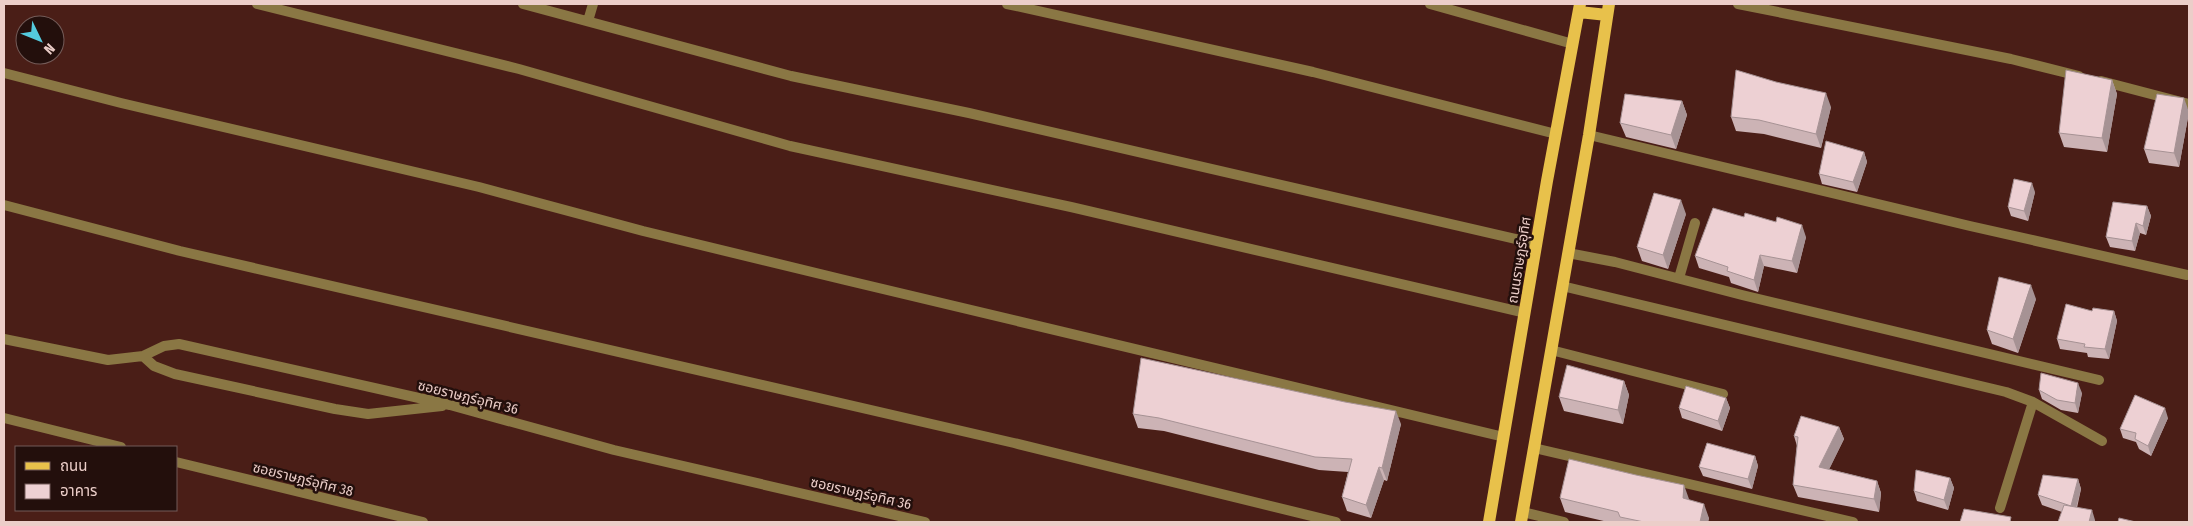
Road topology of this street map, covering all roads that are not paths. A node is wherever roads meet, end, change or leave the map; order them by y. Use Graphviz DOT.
graph roads {
  1 [pos="257,4"];
  2 [pos="523,4"];
  3 [pos="593,4"];
  4 [pos="1007,4"];
  5 [pos="1430,4"];
  6 [pos="1738,4"];
  7 [pos="1579,8"];
  8 [pos="1608,9"];
  9 [pos="588,21"];
  10 [pos="1573,44"];
  11 [pos="4,72"];
  12 [pos="2189,104"];
  13 [pos="1556,134"];
  14 [pos="1589,135"];
  15 [pos="4,205"];
  16 [pos="1696,223"];
  17 [pos="1537,244"];
  18 [pos="1568,253"];
  19 [pos="2187,274"];
  20 [pos="1679,278"];
  21 [pos="1562,286"];
  22 [pos="1526,313"];
  23 [pos="4,339"];
  24 [pos="1551,350"];
  25 [pos="143,356"];
  26 [pos="2099,380"];
  27 [pos="1723,394"];
  28 [pos="2033,402"];
  29 [pos="450,405"];
  30 [pos="4,418"];
  31 [pos="1504,437"];
  32 [pos="2102,440"];
  33 [pos="116,446"];
  34 [pos="1534,448"];
  35 [pos="178,462"];
  36 [pos="2000,508"];
  37 [pos="1522,517"];
  38 [pos="423,522"];
  39 [pos="925,522"];
  40 [pos="1336,522"];
  41 [pos="1489,522"];
  42 [pos="1564,522"];
  43 [pos="1854,522"];
  1 -- 22 [label="street"];
  2 -- 9 [label="street"];
  3 -- 9 [label="street"];
  4 -- 13 [label="street"];
  5 -- 10 [label="street"];
  6 -- 12 [label="street"];
  7 -- 8 [label="main road"];
  7 -- 10 [label="main road, ถนนราษฎร์อุทิศ"];
  8 -- 14 [label="main road"];
  9 -- 17 [label="street"];
  10 -- 13 [label="main road, ถนนราษฎร์อุทิศ"];
  11 -- 31 [label="street"];
  13 -- 17 [label="main road, ถนนราษฎร์อุทิศ"];
  14 -- 18 [label="main road"];
  14 -- 19 [label="street"];
  15 -- 40 [label="street"];
  16 -- 20 [label="street"];
  17 -- 22 [label="main road, ถนนราษฎร์อุทิศ"];
  18 -- 20 [label="street"];
  18 -- 21 [label="main road"];
  20 -- 26 [label="street"];
  21 -- 24 [label="main road"];
  21 -- 28 [label="street"];
  22 -- 31 [label="main road, ถนนราษฎร์อุทิศ"];
  23 -- 25 [label="street, ซอยราษฎร์อุทิศ 36"];
  24 -- 27 [label="street"];
  24 -- 34 [label="main road"];
  25 -- 29 [label="street, ซอยราษฎร์อุทิศ 36"];
  25 -- 29 [label="street"];
  28 -- 32 [label="street"];
  28 -- 36 [label="street"];
  29 -- 39 [label="street, ซอยราษฎร์อุทิศ 36"];
  30 -- 33 [label="street"];
  31 -- 41 [label="main road, ถนนราษฎร์อุทิศ"];
  34 -- 37 [label="main road"];
  34 -- 43 [label="street"];
  35 -- 38 [label="street, ซอยราษฎร์อุทิศ 38"];
  37 -- 42 [label="street"];
}
